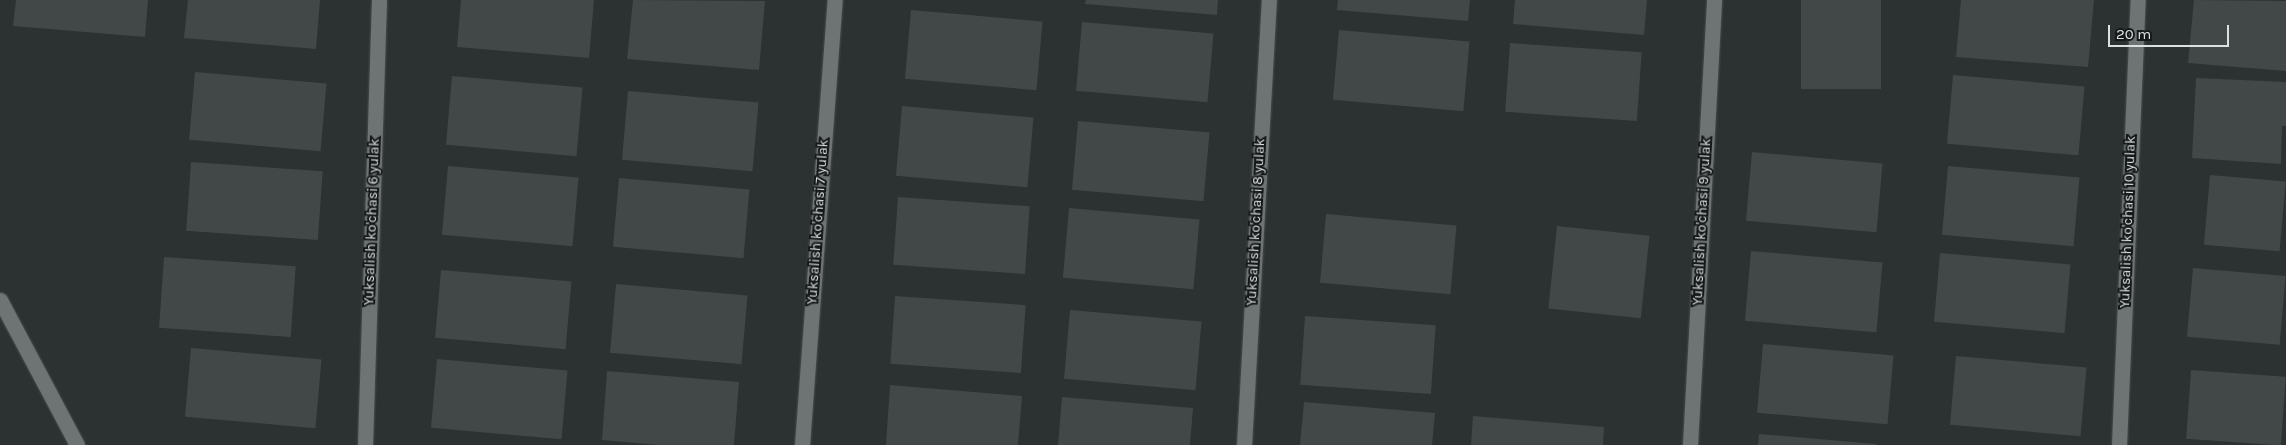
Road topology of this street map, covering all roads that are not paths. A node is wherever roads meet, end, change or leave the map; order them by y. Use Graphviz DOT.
graph roads {
  1 [pos="379,0"];
  2 [pos="835,0"];
  3 [pos="1269,0"];
  4 [pos="1714,0"];
  5 [pos="2138,0"];
  6 [pos="0,300"];
  7 [pos="77,445"];
  8 [pos="365,445"];
  9 [pos="802,445"];
  10 [pos="1244,445"];
  11 [pos="1690,445"];
  12 [pos="2119,445"];
  1 -- 8 [label="street, Yuksalish ko'chasi 6 yulak"];
  2 -- 9 [label="street, Yuksalish ko'chasi 7 yulak"];
  3 -- 10 [label="street, Yuksalish ko'chasi 8 yulak"];
  4 -- 11 [label="street, Yuksalish ko'chasi 9 yulak"];
  5 -- 12 [label="street, Yuksalish ko'chasi 10 yulak"];
  6 -- 7 [label="street"];
}
